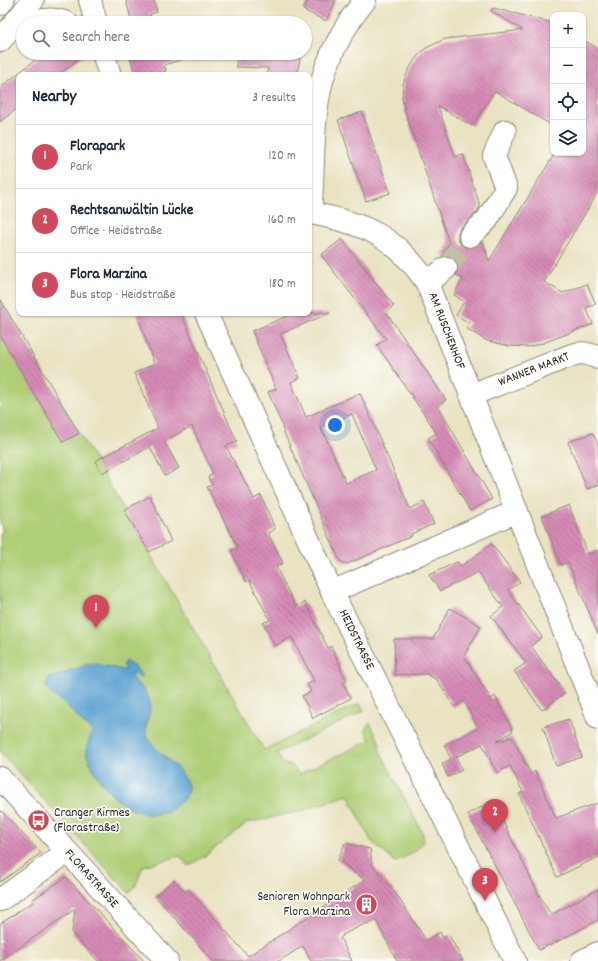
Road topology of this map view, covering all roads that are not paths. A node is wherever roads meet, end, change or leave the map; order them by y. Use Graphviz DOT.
graph roads {
  1 [pos="3,0"];
  2 [pos="33,0"];
  3 [pos="90,0"];
  4 [pos="365,0"];
  5 [pos="0,4"];
  6 [pos="20,16"];
  7 [pos="94,16"];
  8 [pos="16,21"];
  9 [pos="16,30"];
  10 [pos="1,39"];
  11 [pos="105,60"];
  12 [pos="109,72"];
  13 [pos="505,131"];
  14 [pos="312,183"];
  15 [pos="312,213"];
  16 [pos="470,236"];
  17 [pos="446,268"];
  18 [pos="427,283"];
  19 [pos="207,316"];
  20 [pos="598,358"];
  21 [pos="471,395"];
  22 [pos="517,511"];
  23 [pos="332,592"];
  24 [pos="598,718"];
  25 [pos="0,778"];
  26 [pos="67,852"];
  27 [pos="0,900"];
  28 [pos="598,953"];
  29 [pos="167,961"];
  30 [pos="515,961"];
  31 [pos="582,961"];
  1 -- 5 [label="street"];
  2 -- 6 [label="street"];
  3 -- 7 [label="street"];
  4 -- 14 [label="street"];
  8 -- 10 [label="street"];
  9 -- 10 [label="street"];
  11 -- 12 [label="street"];
  13 -- 16 [label="street"];
  15 -- 18 [label="street, AM RUSCHENHOF"];
  17 -- 18 [label="street"];
  18 -- 21 [label="street, AM RUSCHENHOF"];
  19 -- 23 [label="street, HEIDSTRASSE"];
  20 -- 21 [label="street, WANNER MARKT"];
  21 -- 22 [label="street, AM RUSCHENHOF"];
  22 -- 23 [label="street"];
  22 -- 24 [label="street, AM RUSCHENHOF"];
  23 -- 30 [label="street, HEIDSTRASSE"];
  25 -- 26 [label="street, FLORASTRASSE"];
  26 -- 27 [label="street"];
  26 -- 29 [label="street, FLORASTRASSE"];
  28 -- 31 [label="street"];
}
